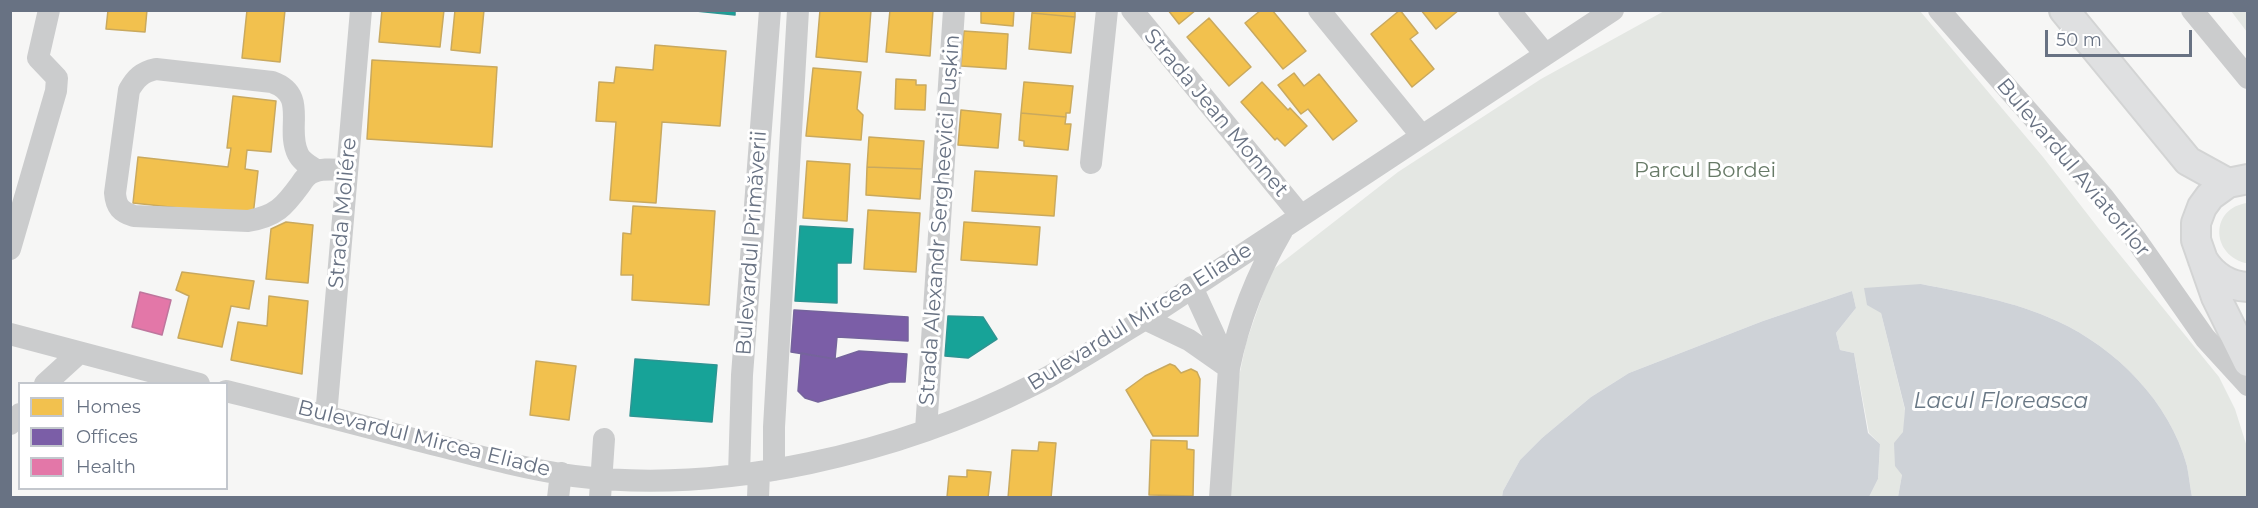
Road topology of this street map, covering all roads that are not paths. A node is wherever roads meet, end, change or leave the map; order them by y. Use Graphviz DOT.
graph roads {
  1 [pos="49,10"];
  2 [pos="361,10"];
  3 [pos="770,10"];
  4 [pos="798,10"];
  5 [pos="954,10"];
  6 [pos="1107,10"];
  7 [pos="1132,10"];
  8 [pos="1319,10"];
  9 [pos="1509,10"];
  10 [pos="1612,10"];
  11 [pos="1940,10"];
  12 [pos="2064,10"];
  13 [pos="2192,10"];
  14 [pos="1545,54"];
  15 [pos="2247,78"];
  16 [pos="1421,135"];
  17 [pos="2188,161"];
  18 [pos="1091,163"];
  19 [pos="316,170"];
  20 [pos="346,170"];
  21 [pos="2242,179"];
  22 [pos="2202,207"];
  23 [pos="1292,221"];
  24 [pos="10,249"];
  25 [pos="2200,256"];
  26 [pos="751,261"];
  27 [pos="783,262"];
  28 [pos="1192,287"];
  29 [pos="2247,287"];
  30 [pos="1145,318"];
  31 [pos="10,334"];
  32 [pos="79,353"];
  33 [pos="2247,362"];
  34 [pos="1229,368"];
  35 [pos="47,382"];
  36 [pos="191,382"];
  37 [pos="2247,385"];
  38 [pos="228,392"];
  39 [pos="326,416"];
  40 [pos="926,430"];
  41 [pos="604,439"];
  42 [pos="561,473"];
  43 [pos="758,473"];
  44 [pos="600,488"];
  45 [pos="558,498"];
  46 [pos="758,498"];
  47 [pos="1220,498"];
  1 -- 24 [label="street"];
  2 -- 20 [label="street, Strada Moliére"];
  3 -- 26 [label="street, Bulevardul Primăverii"];
  4 -- 27 [label="street, Bulevardul Primăverii"];
  5 -- 40 [label="street, Strada Alexandr Sergheevici Pușkin"];
  6 -- 18 [label="street"];
  7 -- 23 [label="street, Strada Jean Monnet"];
  8 -- 16 [label="street"];
  9 -- 14 [label="street"];
  10 -- 14 [label="street, Bulevardul Mircea Eliade"];
  11 -- 37 [label="street, Bulevardul Aviatorilor"];
  12 -- 17 [label="main road"];
  13 -- 15 [label="street"];
  14 -- 16 [label="street, Bulevardul Mircea Eliade"];
  16 -- 23 [label="street, Bulevardul Mircea Eliade"];
  17 -- 21 [label="main road"];
  17 -- 22 [label="main road"];
  19 -- 19 [label="street"];
  19 -- 20 [label="street"];
  20 -- 39 [label="street, Strada Moliére"];
  21 -- 22 [label="main road"];
  22 -- 25 [label="main road"];
  23 -- 28 [label="street, Bulevardul Mircea Eliade"];
  23 -- 34 [label="street"];
  25 -- 29 [label="main road"];
  25 -- 33 [label="main road"];
  26 -- 27 [label="street"];
  26 -- 43 [label="street, Bulevardul Primăverii"];
  27 -- 43 [label="street, Bulevardul Primăverii"];
  28 -- 30 [label="street, Bulevardul Mircea Eliade"];
  28 -- 34 [label="street"];
  30 -- 34 [label="street"];
  30 -- 40 [label="street, Bulevardul Mircea Eliade"];
  31 -- 32 [label="street"];
  32 -- 35 [label="street"];
  32 -- 36 [label="street"];
  34 -- 47 [label="street"];
  38 -- 39 [label="street, Bulevardul Mircea Eliade"];
  39 -- 42 [label="street, Bulevardul Mircea Eliade"];
  40 -- 43 [label="street, Bulevardul Mircea Eliade"];
  41 -- 44 [label="street"];
  42 -- 44 [label="street, Bulevardul Mircea Eliade"];
  42 -- 45 [label="street"];
  43 -- 44 [label="street, Bulevardul Mircea Eliade"];
  43 -- 46 [label="street"];
}
